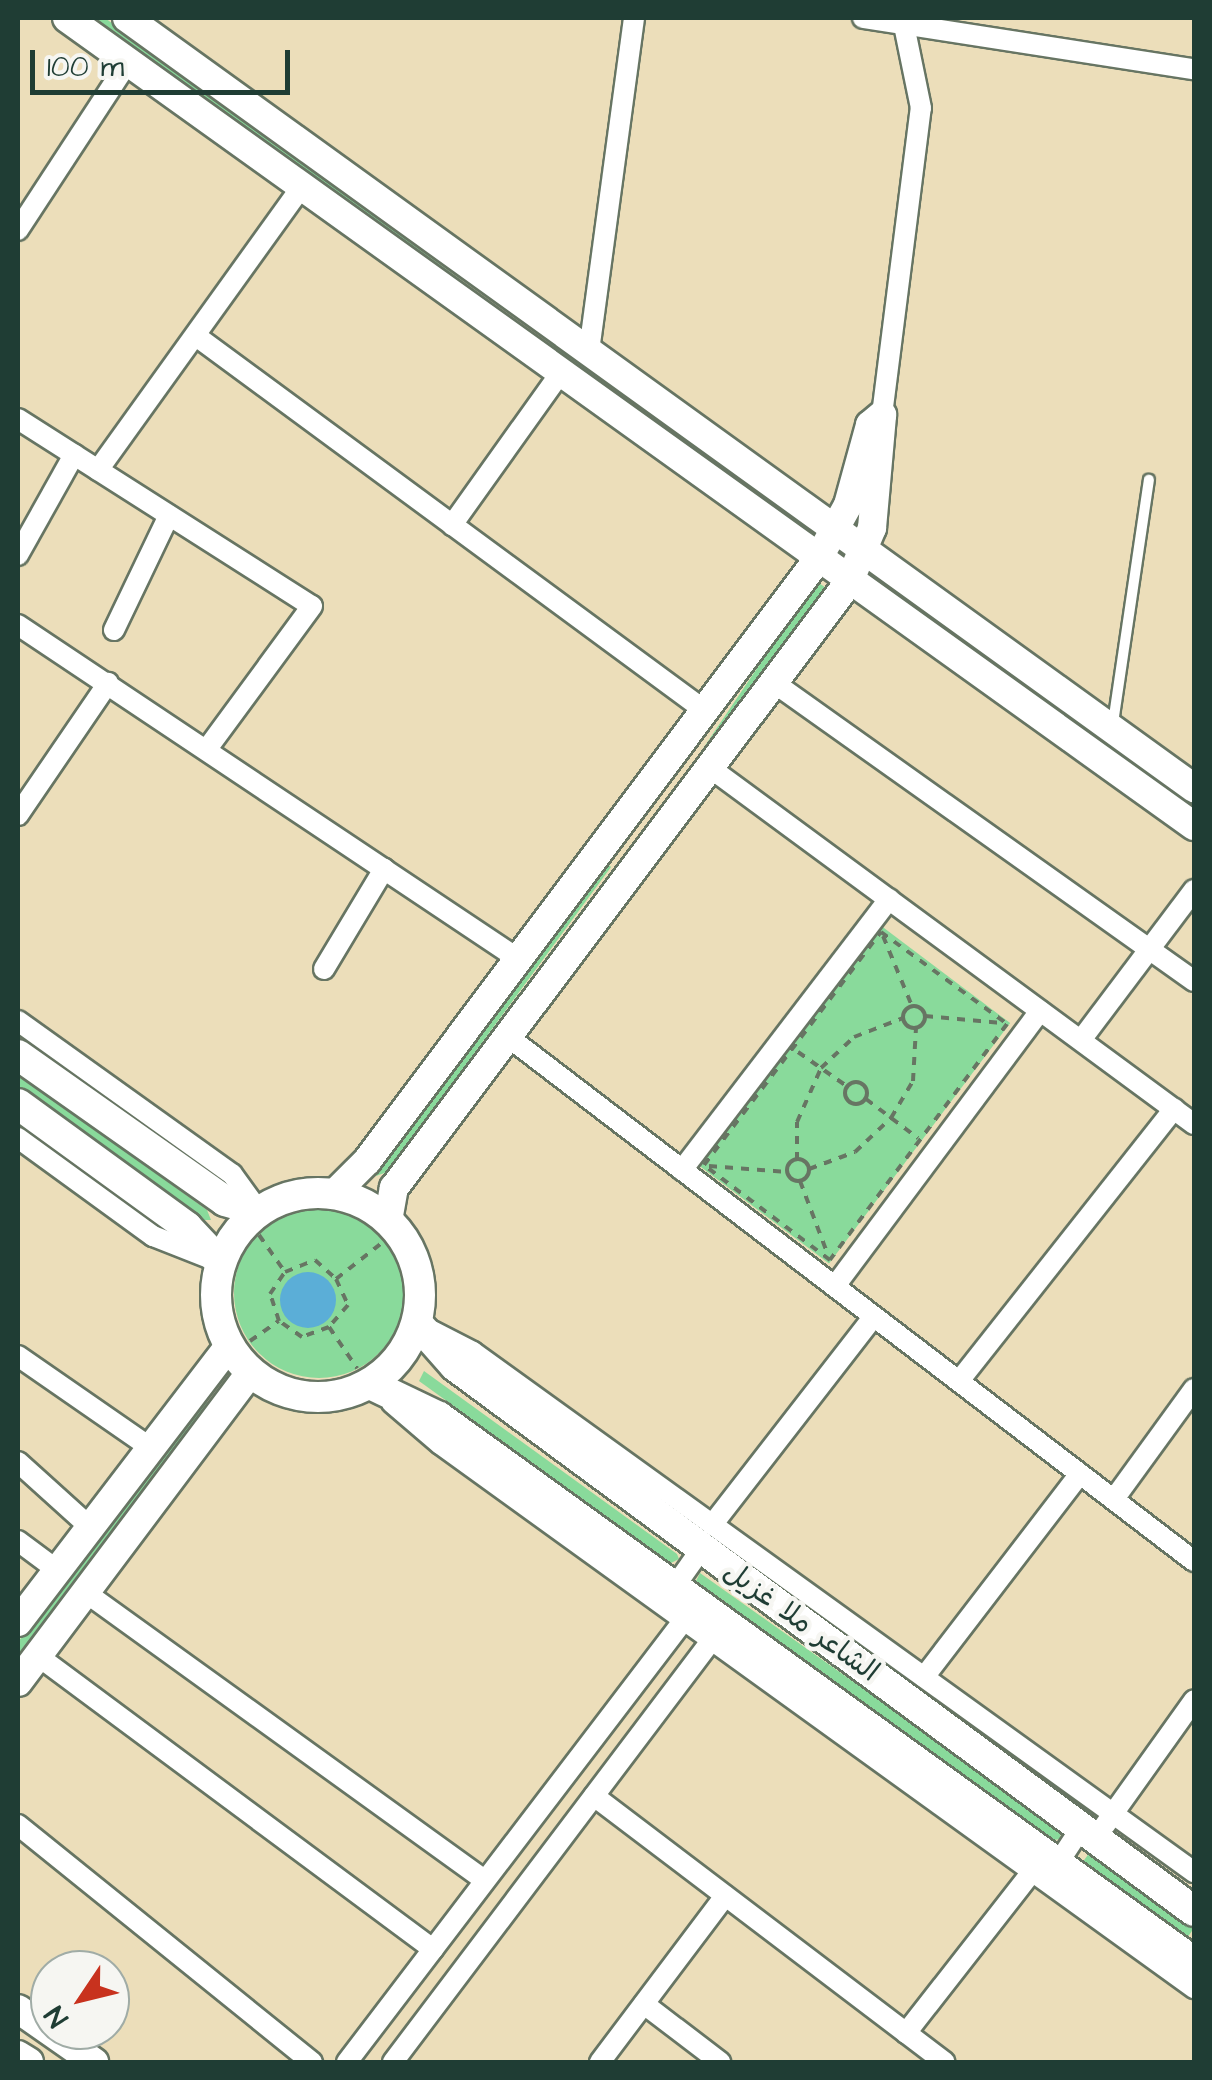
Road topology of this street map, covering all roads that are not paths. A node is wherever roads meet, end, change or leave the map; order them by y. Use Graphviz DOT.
graph roads {
  1 [pos="67,18"];
  2 [pos="127,18"];
  3 [pos="634,18"];
  4 [pos="863,18"];
  5 [pos="904,25"];
  6 [pos="128,62"];
  7 [pos="1194,69"];
  8 [pos="302,188"];
  9 [pos="18,230"];
  10 [pos="544,319"];
  11 [pos="196,336"];
  12 [pos="523,349"];
  13 [pos="589,351"];
  14 [pos="559,375"];
  15 [pos="882,414"];
  16 [pos="18,419"];
  17 [pos="74,455"];
  18 [pos="98,470"];
  19 [pos="1149,480"];
  20 [pos="169,516"];
  21 [pos="452,525"];
  22 [pos="836,528"];
  23 [pos="864,548"];
  24 [pos="18,555"];
  25 [pos="818,559"];
  26 [pos="849,582"];
  27 [pos="18,625"];
  28 [pos="114,630"];
  29 [pos="773,682"];
  30 [pos="108,683"];
  31 [pos="704,710"];
  32 [pos="1112,729"];
  33 [pos="207,749"];
  34 [pos="709,768"];
  35 [pos="1194,788"];
  36 [pos="18,815"];
  37 [pos="1194,826"];
  38 [pos="602,846"];
  39 [pos="384,869"];
  40 [pos="632,870"];
  41 [pos="1194,890"];
  42 [pos="888,899"];
  43 [pos="1150,948"];
  44 [pos="517,958"];
  45 [pos="324,969"];
  46 [pos="1194,981"];
  47 [pos="1040,1010"];
  48 [pos="18,1021"];
  49 [pos="506,1036"];
  50 [pos="1081,1040"];
  51 [pos="18,1055"];
  52 [pos="18,1104"];
  53 [pos="1174,1108"];
  54 [pos="1194,1124"];
  55 [pos="18,1138"];
  56 [pos="682,1170"];
  57 [pos="334,1194"];
  58 [pos="258,1222"];
  59 [pos="387,1231"];
  60 [pos="220,1262"];
  61 [pos="834,1286"];
  62 [pos="874,1316"];
  63 [pos="417,1323"];
  64 [pos="239,1344"];
  65 [pos="18,1356"];
  66 [pos="250,1373"];
  67 [pos="364,1376"];
  68 [pos="958,1381"];
  69 [pos="1194,1389"];
  70 [pos="151,1448"];
  71 [pos="18,1462"];
  72 [pos="1080,1474"];
  73 [pos="1114,1500"];
  74 [pos="90,1527"];
  75 [pos="707,1536"];
  76 [pos="18,1541"];
  77 [pos="1194,1561"];
  78 [pos="58,1570"];
  79 [pos="86,1592"];
  80 [pos="685,1603"];
  81 [pos="18,1622"];
  82 [pos="719,1632"];
  83 [pos="38,1656"];
  84 [pos="924,1677"];
  85 [pos="18,1682"];
  86 [pos="1194,1700"];
  87 [pos="594,1796"];
  88 [pos="1113,1813"];
  89 [pos="18,1825"];
  90 [pos="1088,1833"];
  91 [pos="1045,1863"];
  92 [pos="1194,1872"];
  93 [pos="486,1880"];
  94 [pos="726,1896"];
  95 [pos="1194,1911"];
  96 [pos="433,1949"];
  97 [pos="1194,1962"];
  98 [pos="1194,1988"];
  99 [pos="644,2004"];
  100 [pos="18,2009"];
  101 [pos="906,2033"];
  102 [pos="18,2055"];
  103 [pos="29,2062"];
  104 [pos="94,2062"];
  105 [pos="312,2062"];
  106 [pos="347,2062"];
  107 [pos="393,2062"];
  108 [pos="600,2062"];
  109 [pos="720,2062"];
  110 [pos="945,2062"];
  1 -- 6 [label="main road"];
  2 -- 10 [label="main road"];
  3 -- 13 [label="street"];
  4 -- 5 [label="street"];
  5 -- 7 [label="street"];
  5 -- 15 [label="street"];
  6 -- 8 [label="main road"];
  6 -- 9 [label="street"];
  8 -- 11 [label="street"];
  8 -- 12 [label="main road"];
  10 -- 12 [label="main road"];
  10 -- 13 [label="main road"];
  11 -- 18 [label="street"];
  11 -- 21 [label="street"];
  12 -- 14 [label="main road"];
  13 -- 22 [label="main road"];
  14 -- 21 [label="street"];
  14 -- 25 [label="main road"];
  15 -- 22 [label="main road"];
  15 -- 23 [label="main road"];
  16 -- 17 [label="street"];
  17 -- 18 [label="street"];
  17 -- 24 [label="street"];
  18 -- 20 [label="street"];
  19 -- 32 [label="lane"];
  20 -- 28 [label="street"];
  20 -- 33 [label="street"];
  21 -- 31 [label="street"];
  22 -- 23 [label="main road"];
  22 -- 25 [label="main road"];
  23 -- 26 [label="main road"];
  23 -- 32 [label="main road"];
  25 -- 26 [label="main road"];
  25 -- 31 [label="main road"];
  26 -- 29 [label="main road"];
  26 -- 37 [label="main road"];
  27 -- 30 [label="street"];
  29 -- 34 [label="main road"];
  29 -- 43 [label="street"];
  30 -- 33 [label="street"];
  30 -- 36 [label="street"];
  31 -- 38 [label="main road"];
  32 -- 35 [label="main road"];
  33 -- 39 [label="street"];
  34 -- 40 [label="main road"];
  34 -- 42 [label="street"];
  38 -- 40 [label="main road"];
  38 -- 44 [label="main road"];
  39 -- 44 [label="street"];
  39 -- 45 [label="street"];
  40 -- 49 [label="main road"];
  41 -- 43 [label="street"];
  42 -- 47 [label="street"];
  42 -- 56 [label="street"];
  43 -- 46 [label="street"];
  43 -- 50 [label="street"];
  44 -- 57 [label="main road"];
  47 -- 50 [label="street"];
  47 -- 61 [label="street"];
  48 -- 58 [label="street"];
  49 -- 56 [label="street"];
  49 -- 59 [label="main road"];
  50 -- 53 [label="street"];
  51 -- 58 [label="main road"];
  52 -- 60 [label="main road"];
  53 -- 54 [label="street"];
  53 -- 68 [label="street"];
  55 -- 60 [label="street"];
  56 -- 61 [label="street"];
  57 -- 58 [label="main road"];
  57 -- 59 [label="main road"];
  58 -- 60 [label="main road"];
  59 -- 63 [label="main road"];
  60 -- 64 [label="main road"];
  61 -- 62 [label="street"];
  62 -- 68 [label="street"];
  62 -- 75 [label="street"];
  63 -- 67 [label="main road"];
  63 -- 75 [label="main road, الشاعر ملا غزيل"];
  64 -- 66 [label="main road"];
  64 -- 70 [label="main road"];
  65 -- 70 [label="street"];
  66 -- 67 [label="main road"];
  66 -- 79 [label="main road"];
  67 -- 80 [label="main road"];
  68 -- 72 [label="street"];
  69 -- 73 [label="street"];
  70 -- 74 [label="main road"];
  71 -- 74 [label="street"];
  72 -- 73 [label="street"];
  72 -- 84 [label="street"];
  73 -- 77 [label="street"];
  74 -- 78 [label="main road"];
  75 -- 80 [label="street"];
  75 -- 84 [label="street"];
  75 -- 90 [label="main road, الشاعر ملا غزيل"];
  76 -- 78 [label="street"];
  78 -- 81 [label="main road"];
  79 -- 83 [label="main road"];
  79 -- 93 [label="street"];
  80 -- 82 [label="main road"];
  80 -- 93 [label="street"];
  82 -- 87 [label="street"];
  82 -- 91 [label="main road"];
  83 -- 85 [label="main road"];
  83 -- 96 [label="street"];
  84 -- 88 [label="street"];
  86 -- 88 [label="street"];
  87 -- 94 [label="street"];
  87 -- 107 [label="street"];
  88 -- 90 [label="street"];
  88 -- 92 [label="street"];
  89 -- 105 [label="street"];
  90 -- 91 [label="street"];
  90 -- 95 [label="main road, الشاعر ملا غزيل"];
  91 -- 97 [label="main road"];
  91 -- 98 [label="street"];
  91 -- 101 [label="street"];
  93 -- 96 [label="street"];
  94 -- 99 [label="street"];
  94 -- 101 [label="street"];
  96 -- 106 [label="street"];
  99 -- 108 [label="street"];
  99 -- 109 [label="street"];
  100 -- 104 [label="main road"];
  101 -- 110 [label="street"];
  102 -- 103 [label="main road"];
}
